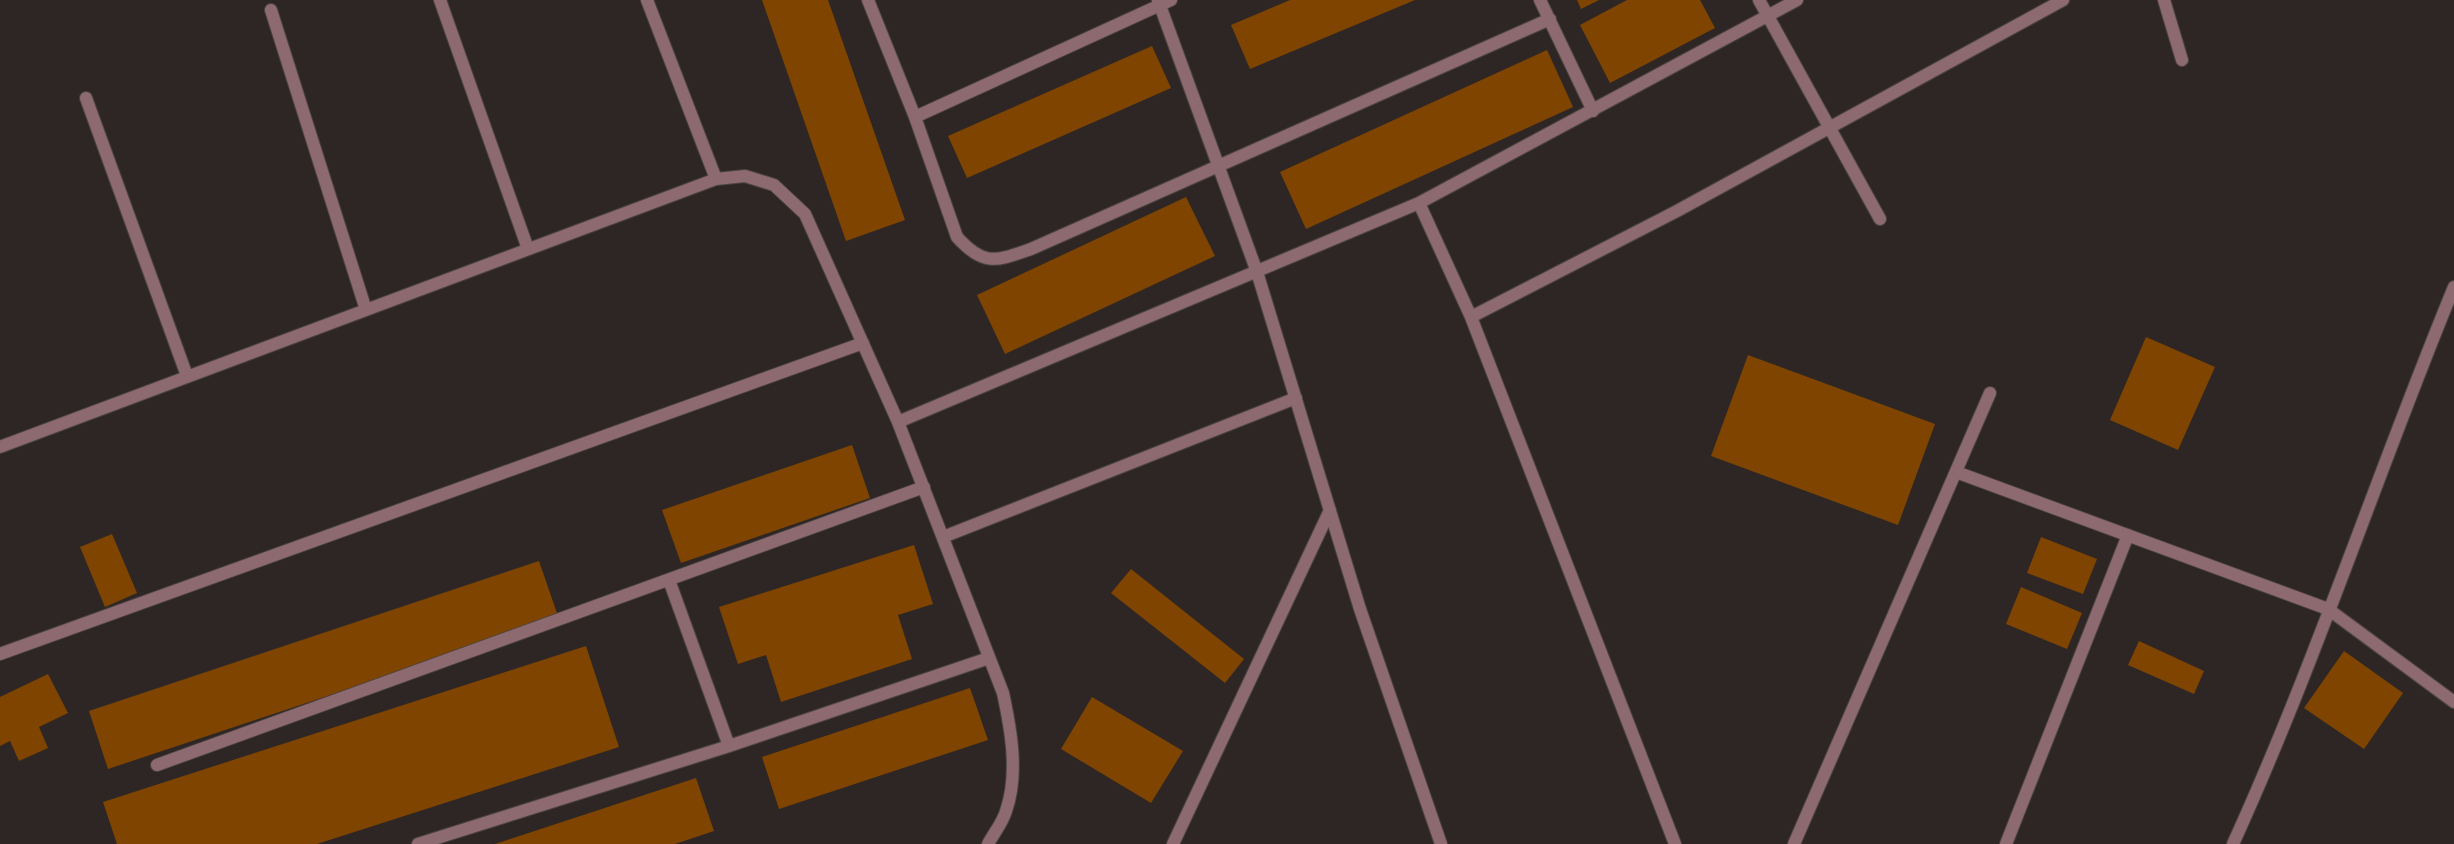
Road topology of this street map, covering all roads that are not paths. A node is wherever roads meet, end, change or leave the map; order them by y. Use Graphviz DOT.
graph roads {
  1 [pos="440,0"];
  2 [pos="647,0"];
  3 [pos="868,0"];
  4 [pos="1540,0"];
  5 [pos="1759,0"];
  6 [pos="1797,0"];
  7 [pos="2063,0"];
  8 [pos="2164,0"];
  9 [pos="1163,2"];
  10 [pos="271,10"];
  11 [pos="1767,15"];
  12 [pos="1550,19"];
  13 [pos="2182,60"];
  14 [pos="86,98"];
  15 [pos="1593,111"];
  16 [pos="915,117"];
  17 [pos="1831,126"];
  18 [pos="1219,165"];
  19 [pos="716,179"];
  20 [pos="1419,203"];
  21 [pos="1880,219"];
  22 [pos="528,249"];
  23 [pos="1257,272"];
  24 [pos="2454,286"];
  25 [pos="366,310"];
  26 [pos="1471,317"];
  27 [pos="863,343"];
  28 [pos="187,376"];
  29 [pos="1990,393"];
  30 [pos="1296,398"];
  31 [pos="898,422"];
  32 [pos="0,447"];
  33 [pos="1956,472"];
  34 [pos="924,487"];
  35 [pos="1330,510"];
  36 [pos="2128,535"];
  37 [pos="943,537"];
  38 [pos="669,580"];
  39 [pos="2328,609"];
  40 [pos="0,654"];
  41 [pos="989,658"];
  42 [pos="2454,702"];
  43 [pos="729,746"];
  44 [pos="157,765"];
  45 [pos="418,844"];
  46 [pos="988,844"];
  47 [pos="1173,844"];
  48 [pos="1442,844"];
  49 [pos="1675,844"];
  50 [pos="1794,844"];
  51 [pos="2006,844"];
  52 [pos="2233,844"];
  1 -- 22 [label="street"];
  2 -- 19 [label="street"];
  3 -- 16 [label="street"];
  4 -- 12 [label="street"];
  5 -- 11 [label="street"];
  6 -- 11 [label="street"];
  7 -- 17 [label="street"];
  8 -- 13 [label="street"];
  9 -- 16 [label="street"];
  9 -- 18 [label="street"];
  10 -- 25 [label="street"];
  11 -- 15 [label="street"];
  11 -- 17 [label="street"];
  12 -- 15 [label="street"];
  12 -- 18 [label="street"];
  14 -- 28 [label="street"];
  15 -- 20 [label="street"];
  16 -- 18 [label="street"];
  17 -- 21 [label="street"];
  17 -- 26 [label="street"];
  18 -- 23 [label="street"];
  19 -- 22 [label="street"];
  19 -- 27 [label="street"];
  20 -- 23 [label="street"];
  20 -- 26 [label="street"];
  22 -- 25 [label="street"];
  23 -- 30 [label="street"];
  23 -- 31 [label="street"];
  24 -- 39 [label="street"];
  25 -- 28 [label="street"];
  26 -- 49 [label="street"];
  27 -- 31 [label="street"];
  27 -- 40 [label="street"];
  28 -- 32 [label="street"];
  29 -- 33 [label="street"];
  30 -- 35 [label="street"];
  30 -- 37 [label="street"];
  31 -- 34 [label="street"];
  33 -- 36 [label="street"];
  33 -- 50 [label="street"];
  34 -- 37 [label="street"];
  34 -- 38 [label="street"];
  35 -- 47 [label="street"];
  35 -- 48 [label="street"];
  36 -- 39 [label="street"];
  36 -- 51 [label="street"];
  37 -- 41 [label="street"];
  38 -- 43 [label="street"];
  38 -- 44 [label="street"];
  39 -- 42 [label="street"];
  39 -- 52 [label="street"];
  41 -- 43 [label="street"];
  41 -- 46 [label="street"];
  43 -- 45 [label="street"];
}
